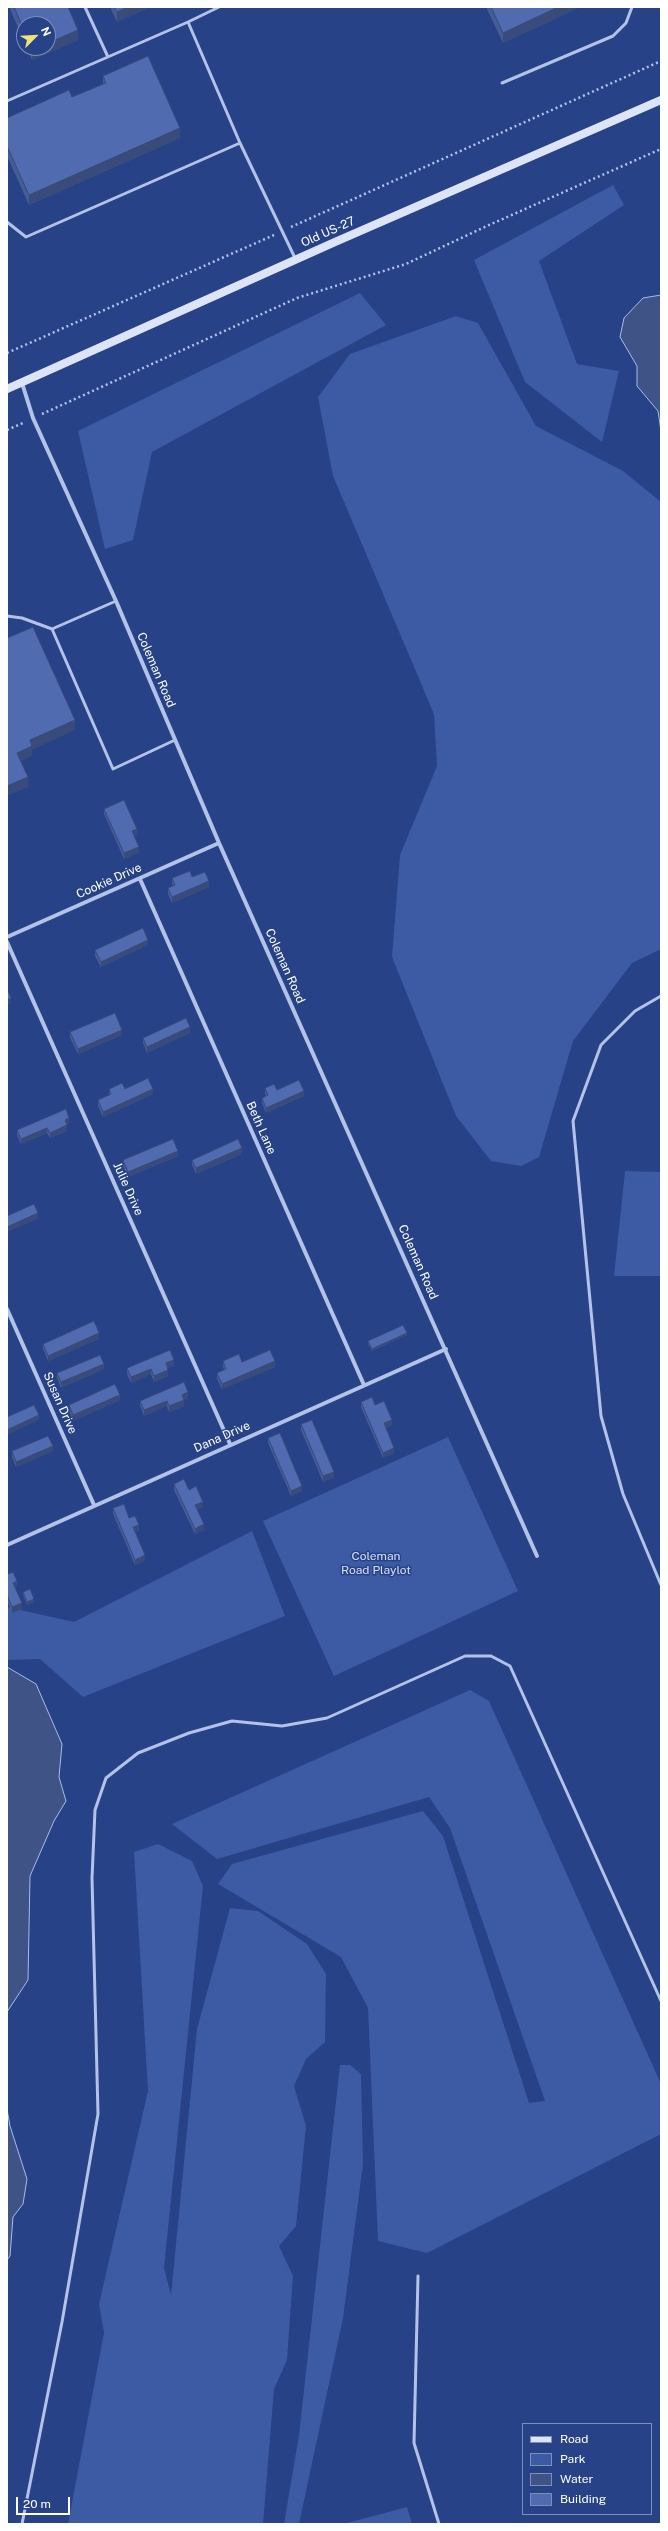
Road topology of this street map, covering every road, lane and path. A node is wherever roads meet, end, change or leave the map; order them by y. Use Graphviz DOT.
graph roads {
  1 [pos="85,7"];
  2 [pos="219,7"];
  3 [pos="632,7"];
  4 [pos="211,9"];
  5 [pos="188,22"];
  6 [pos="108,57"];
  7 [pos="661,61"];
  8 [pos="502,83"];
  9 [pos="661,100"];
  10 [pos="7,101"];
  11 [pos="240,143"];
  12 [pos="661,149"];
  13 [pos="7,222"];
  14 [pos="283,230"];
  15 [pos="296,260"];
  16 [pos="7,353"];
  17 [pos="22,383"];
  18 [pos="7,389"];
  19 [pos="33,418"];
  20 [pos="7,430"];
  21 [pos="116,601"];
  22 [pos="7,616"];
  23 [pos="52,629"];
  24 [pos="175,740"];
  25 [pos="219,843"];
  26 [pos="140,878"];
  27 [pos="7,937"];
  28 [pos="7,942"];
  29 [pos="661,996"];
  30 [pos="7,1309"];
  31 [pos="446,1349"];
  32 [pos="364,1385"];
  33 [pos="230,1444"];
  34 [pos="94,1505"];
  35 [pos="7,1545"];
  36 [pos="537,1556"];
  37 [pos="661,1585"];
  38 [pos="661,2001"];
  39 [pos="418,2276"];
  40 [pos="22,2524"];
  41 [pos="439,2524"];
  1 -- 6 [label="lane"];
  2 -- 4 [label="lane"];
  3 -- 8 [label="lane"];
  4 -- 5 [label="lane"];
  5 -- 6 [label="lane"];
  5 -- 11 [label="lane"];
  6 -- 10 [label="lane"];
  7 -- 14 [label="path"];
  9 -- 15 [label="main road, Old US-27"];
  11 -- 13 [label="lane"];
  11 -- 14 [label="lane"];
  12 -- 19 [label="path"];
  14 -- 15 [label="lane"];
  14 -- 16 [label="path"];
  15 -- 17 [label="main road, Old US-27"];
  17 -- 18 [label="main road, Old US-27"];
  17 -- 19 [label="street, Coleman Road"];
  19 -- 20 [label="path"];
  19 -- 21 [label="street, Coleman Road"];
  21 -- 23 [label="lane"];
  21 -- 24 [label="street, Coleman Road"];
  22 -- 23 [label="lane"];
  23 -- 24 [label="lane"];
  24 -- 25 [label="street, Coleman Road"];
  25 -- 26 [label="street, Cookie Drive"];
  25 -- 31 [label="street, Coleman Road"];
  26 -- 27 [label="street, Cookie Drive"];
  26 -- 32 [label="street, Beth Lane"];
  28 -- 33 [label="street, Julie Drive"];
  29 -- 37 [label="lane"];
  30 -- 34 [label="street, Susan Drive"];
  31 -- 32 [label="street, Dana Drive"];
  31 -- 36 [label="street, Coleman Road"];
  32 -- 33 [label="street, Dana Drive"];
  33 -- 34 [label="street, Dana Drive"];
  34 -- 35 [label="street, Dana Drive"];
  38 -- 40 [label="lane"];
  39 -- 41 [label="lane"];
}
